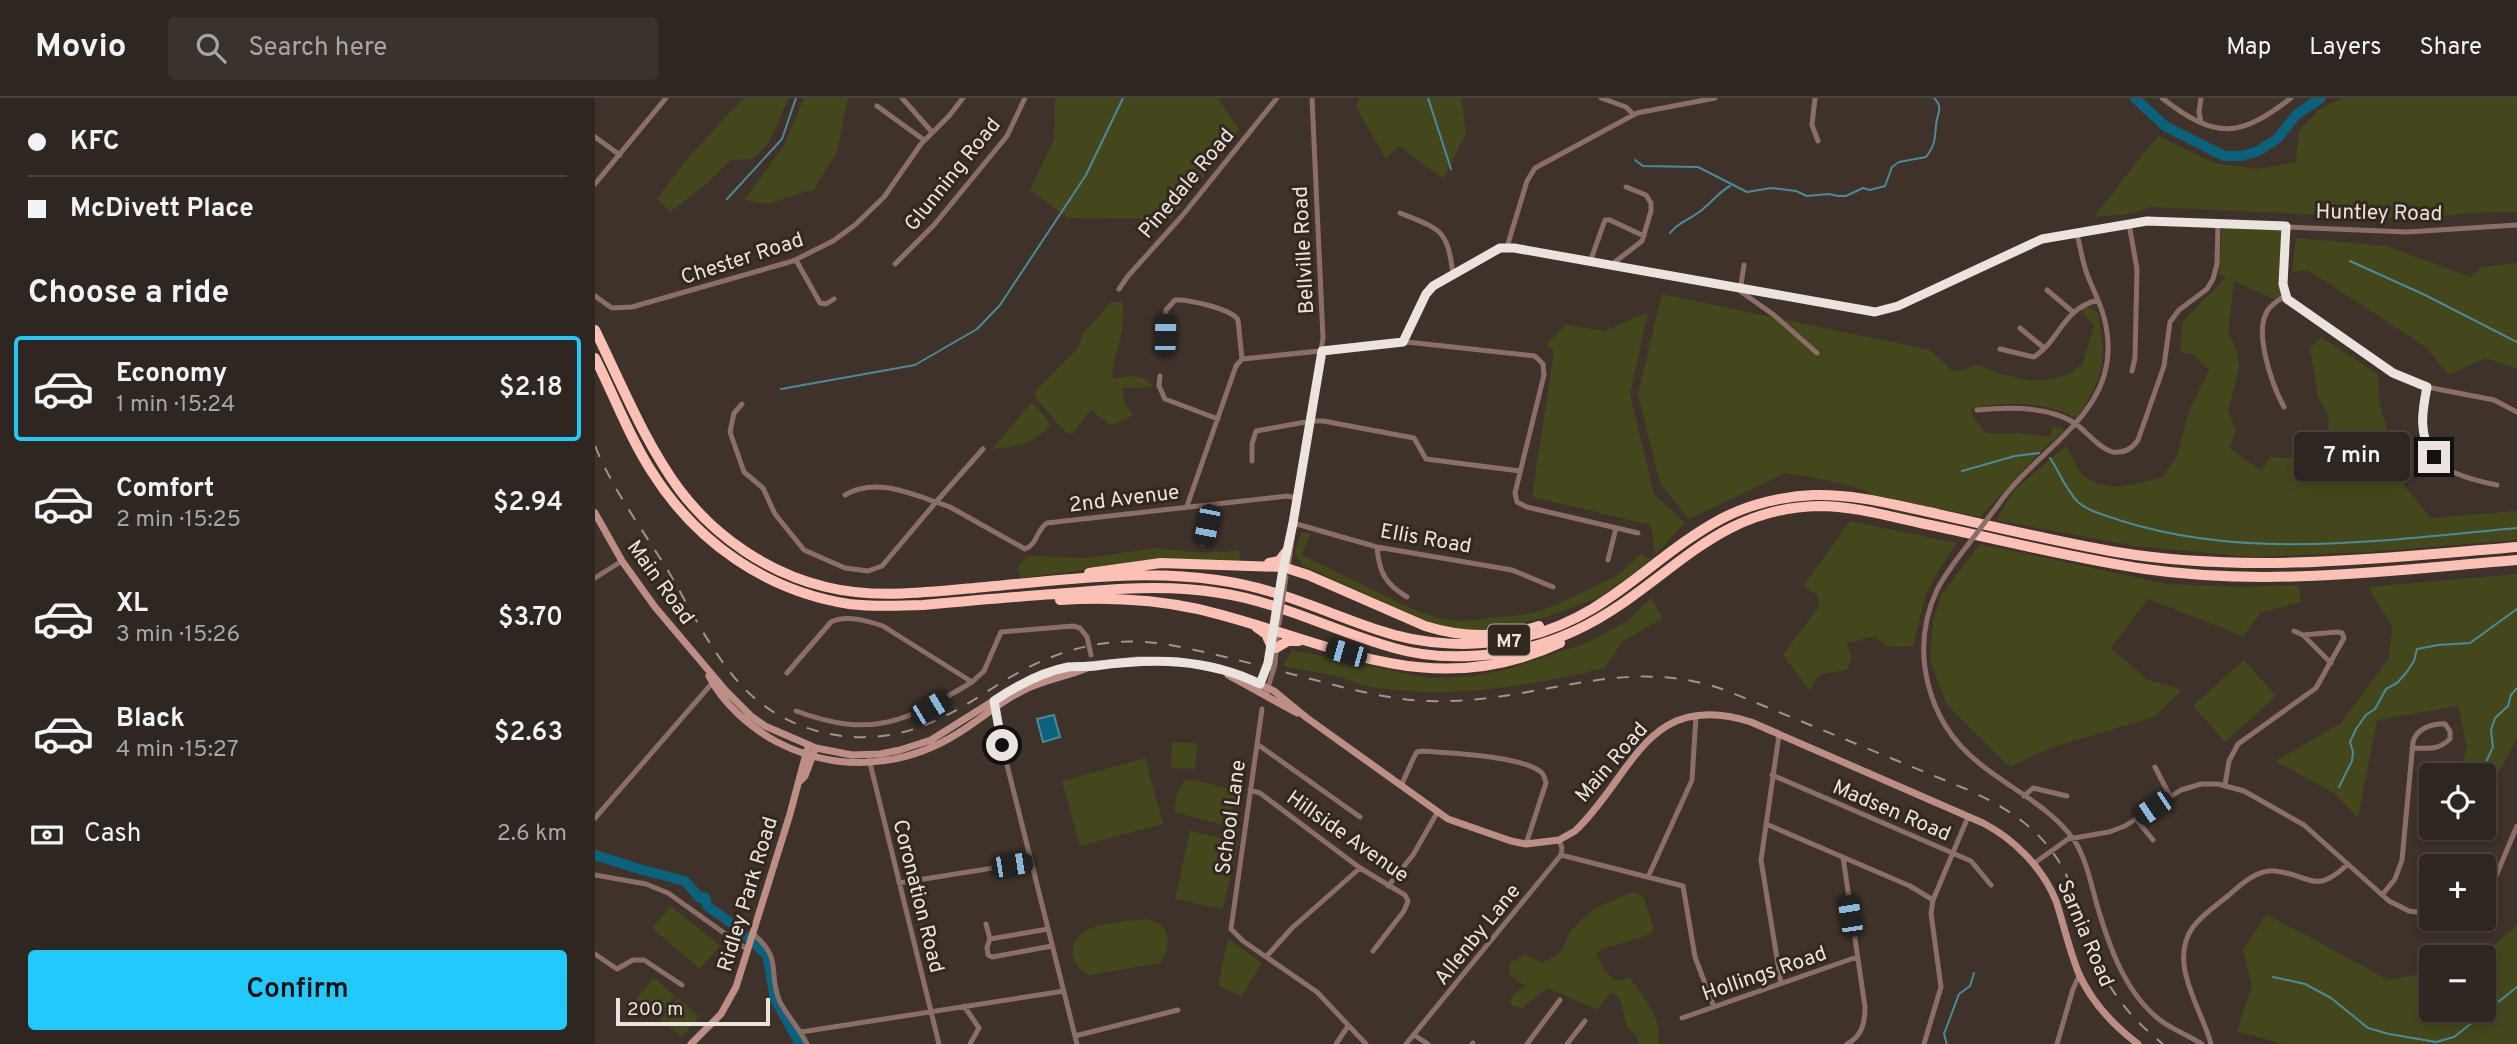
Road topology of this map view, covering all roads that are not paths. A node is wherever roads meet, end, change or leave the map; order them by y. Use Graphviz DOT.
graph roads {
  1 [pos="666,98"];
  2 [pos="963,98"];
  3 [pos="1025,98"];
  4 [pos="1277,98"];
  5 [pos="1312,98"];
  6 [pos="1601,98"];
  7 [pos="1715,98"];
  8 [pos="1815,98"];
  9 [pos="2162,98"];
  10 [pos="2201,98"];
  11 [pos="2291,98"];
  12 [pos="905,99"];
  13 [pos="877,106"];
  14 [pos="1633,114"];
  15 [pos="2201,122"];
  16 [pos="932,132"];
  17 [pos="595,138"];
  18 [pos="924,140"];
  19 [pos="1818,141"];
  20 [pos="619,155"];
  21 [pos="595,184"];
  22 [pos="1626,187"];
  23 [pos="1400,213"];
  24 [pos="2218,223"];
  25 [pos="2129,224"];
  26 [pos="2517,225"];
  27 [pos="2286,226"];
  28 [pos="2077,234"];
  29 [pos="1644,236"];
  30 [pos="1507,247"];
  31 [pos="796,261"];
  32 [pos="1590,262"];
  33 [pos="895,264"];
  34 [pos="1611,265"];
  35 [pos="1744,265"];
  36 [pos="1453,274"];
  37 [pos="1739,288"];
  38 [pos="1119,289"];
  39 [pos="2047,290"];
  40 [pos="595,296"];
  41 [pos="2285,296"];
  42 [pos="834,299"];
  43 [pos="2098,300"];
  44 [pos="2073,312"];
  45 [pos="2020,328"];
  46 [pos="595,330"];
  47 [pos="1165,335"];
  48 [pos="1403,342"];
  49 [pos="2044,348"];
  50 [pos="2000,349"];
  51 [pos="1322,351"];
  52 [pos="1817,353"];
  53 [pos="595,358"];
  54 [pos="1242,359"];
  55 [pos="2132,371"];
  56 [pos="1160,376"];
  57 [pos="2427,387"];
  58 [pos="741,404"];
  59 [pos="2284,407"];
  60 [pos="1977,410"];
  61 [pos="2517,412"];
  62 [pos="1218,419"];
  63 [pos="1311,421"];
  64 [pos="2076,425"];
  65 [pos="983,449"];
  66 [pos="1252,461"];
  67 [pos="1520,471"];
  68 [pos="2497,485"];
  69 [pos="845,495"];
  70 [pos="1298,498"];
  71 [pos="936,502"];
  72 [pos="1211,505"];
  73 [pos="1187,506"];
  74 [pos="595,513"];
  75 [pos="1293,523"];
  76 [pos="1616,528"];
  77 [pos="1638,533"];
  78 [pos="1203,544"];
  79 [pos="1377,547"];
  80 [pos="2517,547"];
  81 [pos="1288,554"];
  82 [pos="1608,560"];
  83 [pos="2517,560"];
  84 [pos="622,561"];
  85 [pos="1259,565"];
  86 [pos="1285,572"];
  87 [pos="1308,575"];
  88 [pos="595,578"];
  89 [pos="1044,582"];
  90 [pos="1650,583"];
  91 [pos="1553,587"];
  92 [pos="1407,597"];
  93 [pos="850,604"];
  94 [pos="1589,611"];
  95 [pos="1252,625"];
  96 [pos="1276,627"];
  97 [pos="2294,631"];
  98 [pos="2314,634"];
  99 [pos="2303,635"];
  100 [pos="1306,642"];
  101 [pos="2312,644"];
  102 [pos="1274,647"];
  103 [pos="2331,663"];
  104 [pos="1093,666"];
  105 [pos="1271,667"];
  106 [pos="787,673"];
  107 [pos="714,681"];
  108 [pos="972,682"];
  109 [pos="1259,687"];
  110 [pos="1267,691"];
  111 [pos="994,704"];
  112 [pos="1262,709"];
  113 [pos="796,711"];
  114 [pos="984,716"];
  115 [pos="1696,716"];
  116 [pos="998,727"];
  117 [pos="1779,735"];
  118 [pos="1257,744"];
  119 [pos="2412,748"];
  120 [pos="795,750"];
  121 [pos="811,751"];
  122 [pos="868,755"];
  123 [pos="870,764"];
  124 [pos="2155,767"];
  125 [pos="800,771"];
  126 [pos="1772,775"];
  127 [pos="800,781"];
  128 [pos="2225,785"];
  129 [pos="1401,787"];
  130 [pos="1251,790"];
  131 [pos="2024,796"];
  132 [pos="2067,796"];
  133 [pos="2170,796"];
  134 [pos="1437,813"];
  135 [pos="1360,817"];
  136 [pos="1968,817"];
  137 [pos="595,818"];
  138 [pos="2136,819"];
  139 [pos="1766,824"];
  140 [pos="2517,826"];
  141 [pos="2072,837"];
  142 [pos="1559,840"];
  143 [pos="2153,840"];
  144 [pos="1526,844"];
  145 [pos="1952,853"];
  146 [pos="1561,855"];
  147 [pos="1843,858"];
  148 [pos="1031,862"];
  149 [pos="2033,864"];
  150 [pos="2348,864"];
  151 [pos="1360,868"];
  152 [pos="2496,874"];
  153 [pos="595,875"];
  154 [pos="1648,877"];
  155 [pos="899,883"];
  156 [pos="1991,885"];
  157 [pos="1388,886"];
  158 [pos="2382,895"];
  159 [pos="1933,900"];
  160 [pos="2419,912"];
  161 [pos="986,924"];
  162 [pos="1048,929"];
  163 [pos="753,934"];
  164 [pos="990,939"];
  165 [pos="1052,946"];
  166 [pos="748,950"];
  167 [pos="1373,951"];
  168 [pos="595,954"];
  169 [pos="1266,957"];
  170 [pos="1857,957"];
  171 [pos="2080,974"];
  172 [pos="1781,984"];
  173 [pos="682,985"];
  174 [pos="1063,991"];
  175 [pos="1560,1000"];
  176 [pos="964,1006"];
  177 [pos="1714,1007"];
  178 [pos="1178,1010"];
  179 [pos="931,1011"];
  180 [pos="1682,1018"];
  181 [pos="1585,1020"];
  182 [pos="1348,1026"];
  183 [pos="801,1032"];
  184 [pos="1414,1035"];
  185 [pos="1075,1036"];
  186 [pos="691,1044"];
  187 [pos="807,1044"];
  188 [pos="939,1044"];
  189 [pos="970,1044"];
  190 [pos="1077,1044"];
  191 [pos="1336,1044"];
  192 [pos="1366,1044"];
  193 [pos="1406,1044"];
  194 [pos="1427,1044"];
  195 [pos="1527,1044"];
  196 [pos="1567,1044"];
  197 [pos="1847,1044"];
  198 [pos="1924,1044"];
  199 [pos="2057,1044"];
  200 [pos="2138,1044"];
  201 [pos="2202,1044"];
  202 [pos="2211,1044"];
  1 -- 20 [label="street"];
  2 -- 16 [label="street, Chester Road"];
  3 -- 33 [label="street, Glunning Road"];
  4 -- 38 [label="street, Pinedale Road"];
  5 -- 51 [label="street, Bellville Road"];
  6 -- 14 [label="street"];
  7 -- 14 [label="street"];
  8 -- 19 [label="street"];
  9 -- 15 [label="street"];
  10 -- 15 [label="street"];
  11 -- 15 [label="street"];
  12 -- 16 [label="street"];
  13 -- 18 [label="street"];
  14 -- 30 [label="street"];
  16 -- 18 [label="street, Chester Road"];
  17 -- 20 [label="street"];
  18 -- 31 [label="street, Chester Road"];
  20 -- 21 [label="street"];
  22 -- 29 [label="street"];
  23 -- 36 [label="street"];
  24 -- 25 [label="street, Huntley Road"];
  24 -- 27 [label="street, Huntley Road"];
  24 -- 64 [label="street"];
  25 -- 28 [label="street, Huntley Road"];
  25 -- 55 [label="street"];
  26 -- 27 [label="street, Huntley Road"];
  27 -- 41 [label="street"];
  28 -- 37 [label="street, Huntley Road"];
  28 -- 43 [label="street"];
  29 -- 32 [label="street"];
  29 -- 34 [label="street"];
  30 -- 32 [label="street, Huntley Road"];
  30 -- 36 [label="street"];
  31 -- 40 [label="street, Chester Road"];
  31 -- 42 [label="street"];
  32 -- 34 [label="street, Huntley Road"];
  34 -- 37 [label="street, Huntley Road"];
  35 -- 37 [label="street"];
  36 -- 48 [label="street"];
  37 -- 52 [label="street"];
  39 -- 44 [label="street"];
  41 -- 57 [label="street"];
  41 -- 59 [label="street"];
  43 -- 44 [label="street"];
  43 -- 64 [label="street"];
  44 -- 49 [label="street"];
  45 -- 49 [label="street"];
  46 -- 89 [label="highway, M7"];
  47 -- 54 [label="street"];
  48 -- 51 [label="street"];
  48 -- 67 [label="street"];
  49 -- 50 [label="street"];
  51 -- 54 [label="street"];
  51 -- 63 [label="street, Bellville Road"];
  53 -- 93 [label="highway, M7"];
  54 -- 62 [label="street"];
  56 -- 62 [label="street"];
  57 -- 61 [label="street"];
  57 -- 68 [label="street"];
  58 -- 71 [label="street"];
  60 -- 64 [label="street"];
  62 -- 73 [label="street"];
  63 -- 66 [label="street"];
  63 -- 67 [label="street"];
  63 -- 70 [label="street, Bellville Road"];
  64 -- 131 [label="street, bridge"];
  65 -- 71 [label="street"];
  67 -- 76 [label="street"];
  69 -- 71 [label="street"];
  70 -- 72 [label="street, 2nd Avenue"];
  70 -- 75 [label="street, Bellville Road"];
  71 -- 73 [label="street, 2nd Avenue"];
  72 -- 73 [label="street, 2nd Avenue"];
  72 -- 78 [label="street"];
  74 -- 84 [label="main road, Main Road"];
  75 -- 79 [label="street, Ellis Road"];
  75 -- 81 [label="street, Bellville Road"];
  76 -- 77 [label="street"];
  76 -- 82 [label="street"];
  79 -- 91 [label="street, Ellis Road"];
  79 -- 92 [label="street"];
  80 -- 94 [label="highway, M7"];
  81 -- 85 [label="highway"];
  81 -- 86 [label="street, Bellville Road"];
  81 -- 87 [label="highway"];
  83 -- 90 [label="highway, M7"];
  84 -- 88 [label="street"];
  84 -- 107 [label="main road, Main Road"];
  85 -- 86 [label="highway"];
  85 -- 89 [label="highway"];
  86 -- 87 [label="highway"];
  86 -- 96 [label="street, Bellville Road, bridge"];
  87 -- 94 [label="highway"];
  89 -- 94 [label="highway, M7"];
  90 -- 93 [label="highway, M7"];
  90 -- 100 [label="highway"];
  93 -- 95 [label="highway"];
  95 -- 96 [label="highway"];
  95 -- 102 [label="highway"];
  96 -- 100 [label="highway"];
  96 -- 102 [label="street, Bellville Road"];
  97 -- 99 [label="street"];
  98 -- 99 [label="street"];
  98 -- 101 [label="street"];
  98 -- 103 [label="street"];
  99 -- 101 [label="street"];
  100 -- 102 [label="highway"];
  101 -- 103 [label="street"];
  102 -- 105 [label="street, Bellville Road"];
  103 -- 128 [label="street"];
  104 -- 108 [label="street, bridge"];
  104 -- 109 [label="main road, Main Road"];
  104 -- 111 [label="main road, Main Road"];
  105 -- 109 [label="street, Bellville Road"];
  105 -- 110 [label="street, Bellville Road"];
  106 -- 108 [label="street"];
  107 -- 120 [label="main road, Main Road"];
  107 -- 121 [label="main road, Main Road"];
  107 -- 137 [label="street"];
  108 -- 113 [label="street"];
  109 -- 110 [label="main road, Main Road"];
  110 -- 129 [label="main road, Main Road"];
  111 -- 114 [label="main road, Main Road"];
  111 -- 116 [label="street"];
  111 -- 122 [label="main road, Main Road"];
  112 -- 118 [label="street, School Lane"];
  114 -- 116 [label="street"];
  114 -- 123 [label="main road, Main Road"];
  115 -- 117 [label="main road, Main Road"];
  115 -- 142 [label="main road, Main Road"];
  115 -- 154 [label="street"];
  116 -- 148 [label="street"];
  117 -- 126 [label="street"];
  117 -- 136 [label="main road, Main Road"];
  118 -- 130 [label="street, School Lane"];
  118 -- 135 [label="street"];
  119 -- 119 [label="street"];
  119 -- 158 [label="street"];
  120 -- 121 [label="main road, Main Road"];
  120 -- 125 [label="main road"];
  121 -- 122 [label="main road, Main Road"];
  121 -- 123 [label="main road, Main Road"];
  121 -- 125 [label="main road, Ridley Park Road"];
  121 -- 127 [label="main road, Ridley Park Road"];
  122 -- 123 [label="street, Coronation Road"];
  123 -- 155 [label="street, Coronation Road"];
  124 -- 133 [label="street"];
  125 -- 127 [label="main road, Ridley Park Road"];
  126 -- 139 [label="street"];
  126 -- 145 [label="street, Madsen Road"];
  127 -- 163 [label="main road, Ridley Park Road"];
  128 -- 133 [label="street"];
  128 -- 150 [label="street"];
  129 -- 134 [label="main road, Main Road"];
  129 -- 144 [label="street"];
  130 -- 151 [label="street, Hillside Avenue"];
  130 -- 169 [label="street, School Lane"];
  131 -- 132 [label="street"];
  131 -- 141 [label="street"];
  133 -- 138 [label="street"];
  134 -- 144 [label="main road, Main Road"];
  134 -- 157 [label="street"];
  136 -- 145 [label="street"];
  136 -- 149 [label="main road, Main Road"];
  138 -- 141 [label="street"];
  138 -- 143 [label="street"];
  139 -- 147 [label="street"];
  139 -- 172 [label="street"];
  140 -- 152 [label="street"];
  141 -- 149 [label="street"];
  141 -- 201 [label="street"];
  142 -- 144 [label="main road, Main Road"];
  142 -- 146 [label="street"];
  145 -- 156 [label="street, Madsen Road"];
  145 -- 159 [label="street"];
  146 -- 154 [label="street"];
  146 -- 184 [label="street, Allenby Lane"];
  147 -- 159 [label="street"];
  147 -- 170 [label="street"];
  148 -- 155 [label="street"];
  148 -- 162 [label="street"];
  149 -- 171 [label="main road, Sarnia Road"];
  150 -- 158 [label="street"];
  150 -- 202 [label="street"];
  151 -- 157 [label="street, Hillside Avenue"];
  151 -- 169 [label="street"];
  153 -- 166 [label="street"];
  154 -- 177 [label="street"];
  155 -- 179 [label="street, Coronation Road"];
  157 -- 167 [label="street, Hillside Avenue"];
  158 -- 160 [label="street"];
  159 -- 198 [label="street"];
  161 -- 164 [label="street"];
  162 -- 164 [label="street"];
  162 -- 165 [label="street"];
  163 -- 166 [label="main road, Ridley Park Road"];
  163 -- 183 [label="street"];
  164 -- 165 [label="street"];
  165 -- 174 [label="street"];
  166 -- 186 [label="main road, Ridley Park Road"];
  168 -- 173 [label="street"];
  169 -- 182 [label="street"];
  170 -- 172 [label="street, Hollings Road"];
  170 -- 197 [label="street"];
  171 -- 199 [label="street"];
  171 -- 200 [label="main road, Sarnia Road"];
  172 -- 177 [label="street, Hollings Road"];
  174 -- 176 [label="street"];
  174 -- 185 [label="street"];
  175 -- 195 [label="street"];
  176 -- 179 [label="street"];
  176 -- 189 [label="street"];
  177 -- 180 [label="street, Hollings Road"];
  178 -- 185 [label="street"];
  179 -- 183 [label="street"];
  179 -- 188 [label="street, Coronation Road"];
  181 -- 196 [label="street"];
  182 -- 191 [label="street"];
  182 -- 192 [label="street"];
  183 -- 187 [label="street"];
  184 -- 193 [label="street, Allenby Lane"];
  184 -- 194 [label="street"];
  185 -- 190 [label="street"];
}
